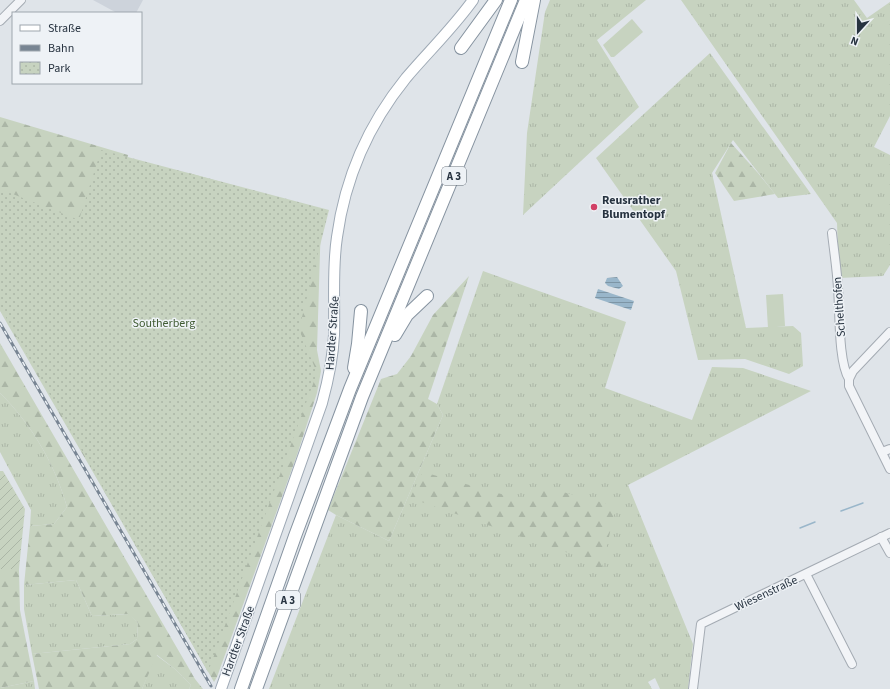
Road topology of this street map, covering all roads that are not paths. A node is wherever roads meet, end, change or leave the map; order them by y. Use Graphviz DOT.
graph roads {
  1 [pos="21,0"];
  2 [pos="473,0"];
  3 [pos="496,0"];
  4 [pos="511,0"];
  5 [pos="526,0"];
  6 [pos="534,0"];
  7 [pos="0,21"];
  8 [pos="461,48"];
  9 [pos="522,62"];
  10 [pos="832,233"];
  11 [pos="427,296"];
  12 [pos="361,311"];
  13 [pos="890,332"];
  14 [pos="381,353"];
  15 [pos="849,379"];
  16 [pos="350,389"];
  17 [pos="886,451"];
  18 [pos="890,469"];
  19 [pos="890,533"];
  20 [pos="881,537"];
  21 [pos="890,553"];
  22 [pos="806,574"];
  23 [pos="852,664"];
  24 [pos="221,689"];
  25 [pos="241,689"];
  26 [pos="256,689"];
  27 [pos="693,689"];
  1 -- 7 [label="street"];
  2 -- 24 [label="main road, Hardter Straße"];
  3 -- 8 [label="highway"];
  4 -- 16 [label="highway, A 3"];
  5 -- 14 [label="highway, A 3"];
  6 -- 9 [label="highway"];
  10 -- 15 [label="street, Schelthofen"];
  11 -- 14 [label="highway"];
  12 -- 16 [label="highway"];
  13 -- 15 [label="street"];
  14 -- 26 [label="highway, A 3"];
  15 -- 17 [label="street, Schelthofen"];
  16 -- 25 [label="highway, A 3"];
  17 -- 18 [label="street, Schelthofen"];
  19 -- 20 [label="street, Wiesenstraße"];
  20 -- 21 [label="street"];
  20 -- 22 [label="street, Wiesenstraße"];
  22 -- 23 [label="street"];
  22 -- 27 [label="street, Wiesenstraße"];
}
